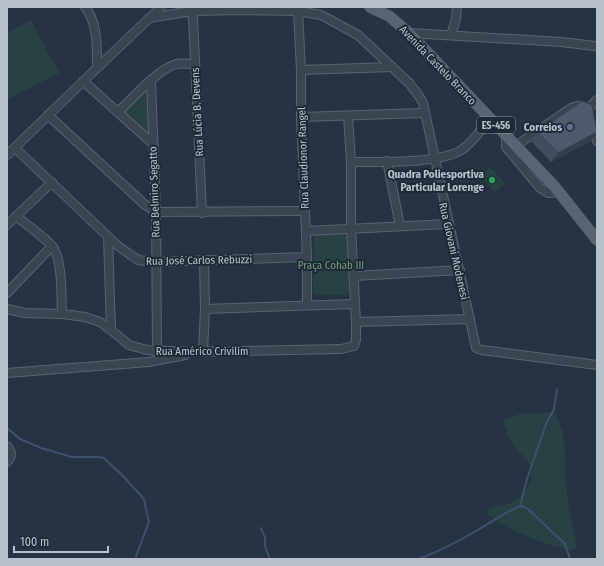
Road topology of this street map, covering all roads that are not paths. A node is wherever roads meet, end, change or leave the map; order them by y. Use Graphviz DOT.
graph roads {
  1 [pos="161,7"];
  2 [pos="370,7"];
  3 [pos="457,7"];
  4 [pos="88,8"];
  5 [pos="220,8"];
  6 [pos="242,8"];
  7 [pos="190,9"];
  8 [pos="298,11"];
  9 [pos="388,12"];
  10 [pos="149,18"];
  11 [pos="409,33"];
  12 [pos="451,35"];
  13 [pos="595,46"];
  14 [pos="195,64"];
  15 [pos="392,67"];
  16 [pos="96,68"];
  17 [pos="301,70"];
  18 [pos="83,81"];
  19 [pos="151,81"];
  20 [pos="597,100"];
  21 [pos="587,110"];
  22 [pos="118,112"];
  23 [pos="424,113"];
  24 [pos="48,116"];
  25 [pos="348,116"];
  26 [pos="301,117"];
  27 [pos="490,119"];
  28 [pos="506,134"];
  29 [pos="597,141"];
  30 [pos="152,143"];
  31 [pos="517,145"];
  32 [pos="10,152"];
  33 [pos="434,159"];
  34 [pos="387,161"];
  35 [pos="351,162"];
  36 [pos="52,182"];
  37 [pos="559,192"];
  38 [pos="305,211"];
  39 [pos="156,212"];
  40 [pos="202,213"];
  41 [pos="16,216"];
  42 [pos="448,224"];
  43 [pos="7,225"];
  44 [pos="400,226"];
  45 [pos="351,228"];
  46 [pos="306,230"];
  47 [pos="596,236"];
  48 [pos="108,237"];
  49 [pos="52,246"];
  50 [pos="307,257"];
  51 [pos="204,260"];
  52 [pos="156,262"];
  53 [pos="460,270"];
  54 [pos="354,276"];
  55 [pos="7,293"];
  56 [pos="355,304"];
  57 [pos="307,305"];
  58 [pos="7,309"];
  59 [pos="205,309"];
  60 [pos="62,314"];
  61 [pos="470,319"];
  62 [pos="356,322"];
  63 [pos="111,330"];
  64 [pos="157,352"];
  65 [pos="192,352"];
  66 [pos="204,352"];
  67 [pos="597,365"];
  68 [pos="7,373"];
  69 [pos="7,446"];
  70 [pos="8,461"];
  1 -- 10 [label="street"];
  2 -- 9 [label="main road, Avenida Castelo Branco"];
  3 -- 12 [label="street"];
  4 -- 16 [label="street"];
  5 -- 6 [label="street, Rua Giovani Modenesi"];
  5 -- 7 [label="street, Rua Giovani Modenesi"];
  6 -- 8 [label="street, Rua Giovani Modenesi"];
  7 -- 10 [label="street, Rua Giovani Modenesi"];
  7 -- 14 [label="street, Rua Lúcia B. Devens"];
  8 -- 15 [label="street, Rua Giovani Modenesi"];
  8 -- 17 [label="street, Rua Claudionor Rangel"];
  9 -- 11 [label="main road, Avenida Castelo Branco / ES-456"];
  10 -- 16 [label="street"];
  11 -- 12 [label="street"];
  11 -- 27 [label="main road, Avenida Castelo Branco / ES-456"];
  12 -- 13 [label="street"];
  14 -- 19 [label="street"];
  14 -- 40 [label="street, Rua Lúcia B. Devens"];
  15 -- 17 [label="street"];
  15 -- 23 [label="street, Rua Giovani Modenesi"];
  16 -- 18 [label="street"];
  17 -- 26 [label="street, Rua Claudionor Rangel"];
  18 -- 22 [label="street"];
  18 -- 24 [label="street"];
  19 -- 22 [label="street"];
  19 -- 30 [label="street, Rua Belmiro Segatto"];
  20 -- 21 [label="street"];
  21 -- 29 [label="street"];
  21 -- 31 [label="street"];
  22 -- 30 [label="street"];
  23 -- 25 [label="street"];
  23 -- 33 [label="street, Rua Giovani Modenesi"];
  24 -- 32 [label="street"];
  24 -- 39 [label="street"];
  25 -- 26 [label="street"];
  25 -- 35 [label="street"];
  26 -- 38 [label="street, Rua Claudionor Rangel"];
  27 -- 28 [label="main road, Avenida Castelo Branco / ES-456"];
  27 -- 33 [label="street"];
  28 -- 31 [label="main road, Avenida Castelo Branco / ES-456"];
  28 -- 37 [label="street"];
  30 -- 39 [label="street, Rua Belmiro Segatto"];
  31 -- 37 [label="main road, Avenida Castelo Branco / ES-456"];
  32 -- 36 [label="street, Rua José Carlos Rebuzzi"];
  33 -- 34 [label="street"];
  33 -- 42 [label="street, Rua Giovani Modenesi"];
  34 -- 35 [label="street"];
  34 -- 44 [label="street"];
  35 -- 45 [label="street"];
  36 -- 41 [label="street"];
  36 -- 48 [label="street, Rua José Carlos Rebuzzi"];
  37 -- 47 [label="main road, Avenida Castelo Branco / ES-456"];
  38 -- 40 [label="street"];
  38 -- 46 [label="street, Rua Claudionor Rangel"];
  39 -- 40 [label="street"];
  39 -- 52 [label="street, Rua Belmiro Segatto"];
  41 -- 43 [label="street"];
  41 -- 49 [label="street"];
  42 -- 44 [label="street"];
  42 -- 53 [label="street, Rua Giovani Modenesi"];
  44 -- 45 [label="street"];
  45 -- 46 [label="street"];
  45 -- 54 [label="street"];
  46 -- 50 [label="street, Rua Claudionor Rangel"];
  48 -- 52 [label="street, Rua José Carlos Rebuzzi"];
  48 -- 63 [label="street"];
  49 -- 55 [label="street"];
  49 -- 60 [label="street"];
  50 -- 51 [label="street, Rua José Carlos Rebuzzi"];
  50 -- 57 [label="street, Rua Claudionor Rangel"];
  51 -- 52 [label="street, Rua José Carlos Rebuzzi"];
  51 -- 59 [label="street"];
  52 -- 64 [label="street, Rua Belmiro Segatto"];
  53 -- 54 [label="street"];
  53 -- 61 [label="street, Rua Giovani Modenesi"];
  54 -- 56 [label="street"];
  56 -- 57 [label="street"];
  56 -- 62 [label="street"];
  57 -- 59 [label="street"];
  58 -- 60 [label="street, Rua Américo Crivilim"];
  59 -- 66 [label="street"];
  60 -- 63 [label="street, Rua Américo Crivilim"];
  61 -- 62 [label="street"];
  61 -- 67 [label="street, Rua Giovani Modenesi"];
  62 -- 66 [label="street, Rua Américo Crivilim"];
  63 -- 64 [label="street, Rua Américo Crivilim"];
  64 -- 65 [label="street, Rua Américo Crivilim"];
  65 -- 66 [label="street, Rua Américo Crivilim"];
  65 -- 68 [label="street"];
  69 -- 70 [label="street"];
}
